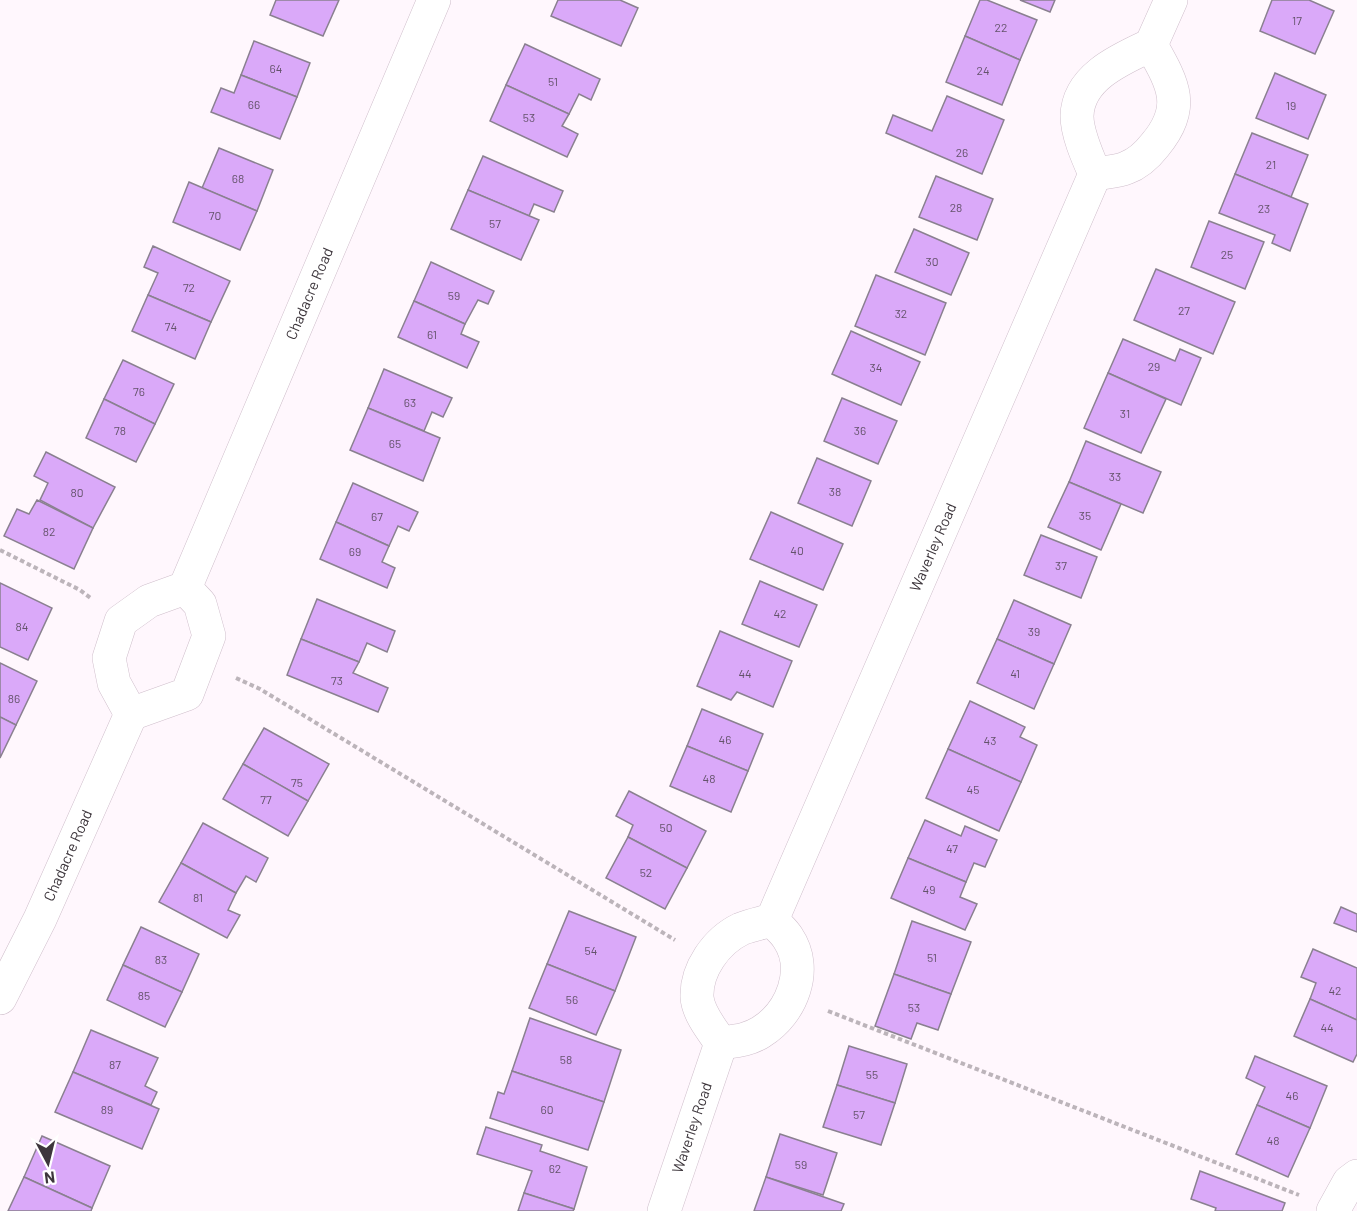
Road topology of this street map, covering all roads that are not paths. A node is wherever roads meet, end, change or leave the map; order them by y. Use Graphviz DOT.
graph roads {
  1 [pos="434,0"];
  2 [pos="1171,0"];
  3 [pos="1151,45"];
  4 [pos="1095,174"];
  5 [pos="185,588"];
  6 [pos="131,714"];
  7 [pos="772,920"];
  8 [pos="0,998"];
  9 [pos="721,1042"];
  10 [pos="1357,1176"];
  11 [pos="1333,1210"];
  12 [pos="664,1211"];
  1 -- 5 [label="street, Chadacre Road"];
  2 -- 3 [label="street"];
  3 -- 4 [label="street"];
  3 -- 4 [label="street"];
  4 -- 7 [label="street, Waverley Road"];
  5 -- 6 [label="street"];
  5 -- 6 [label="street"];
  6 -- 8 [label="street, Chadacre Road"];
  7 -- 9 [label="street"];
  7 -- 9 [label="street"];
  9 -- 12 [label="street, Waverley Road"];
  10 -- 11 [label="street"];
}
